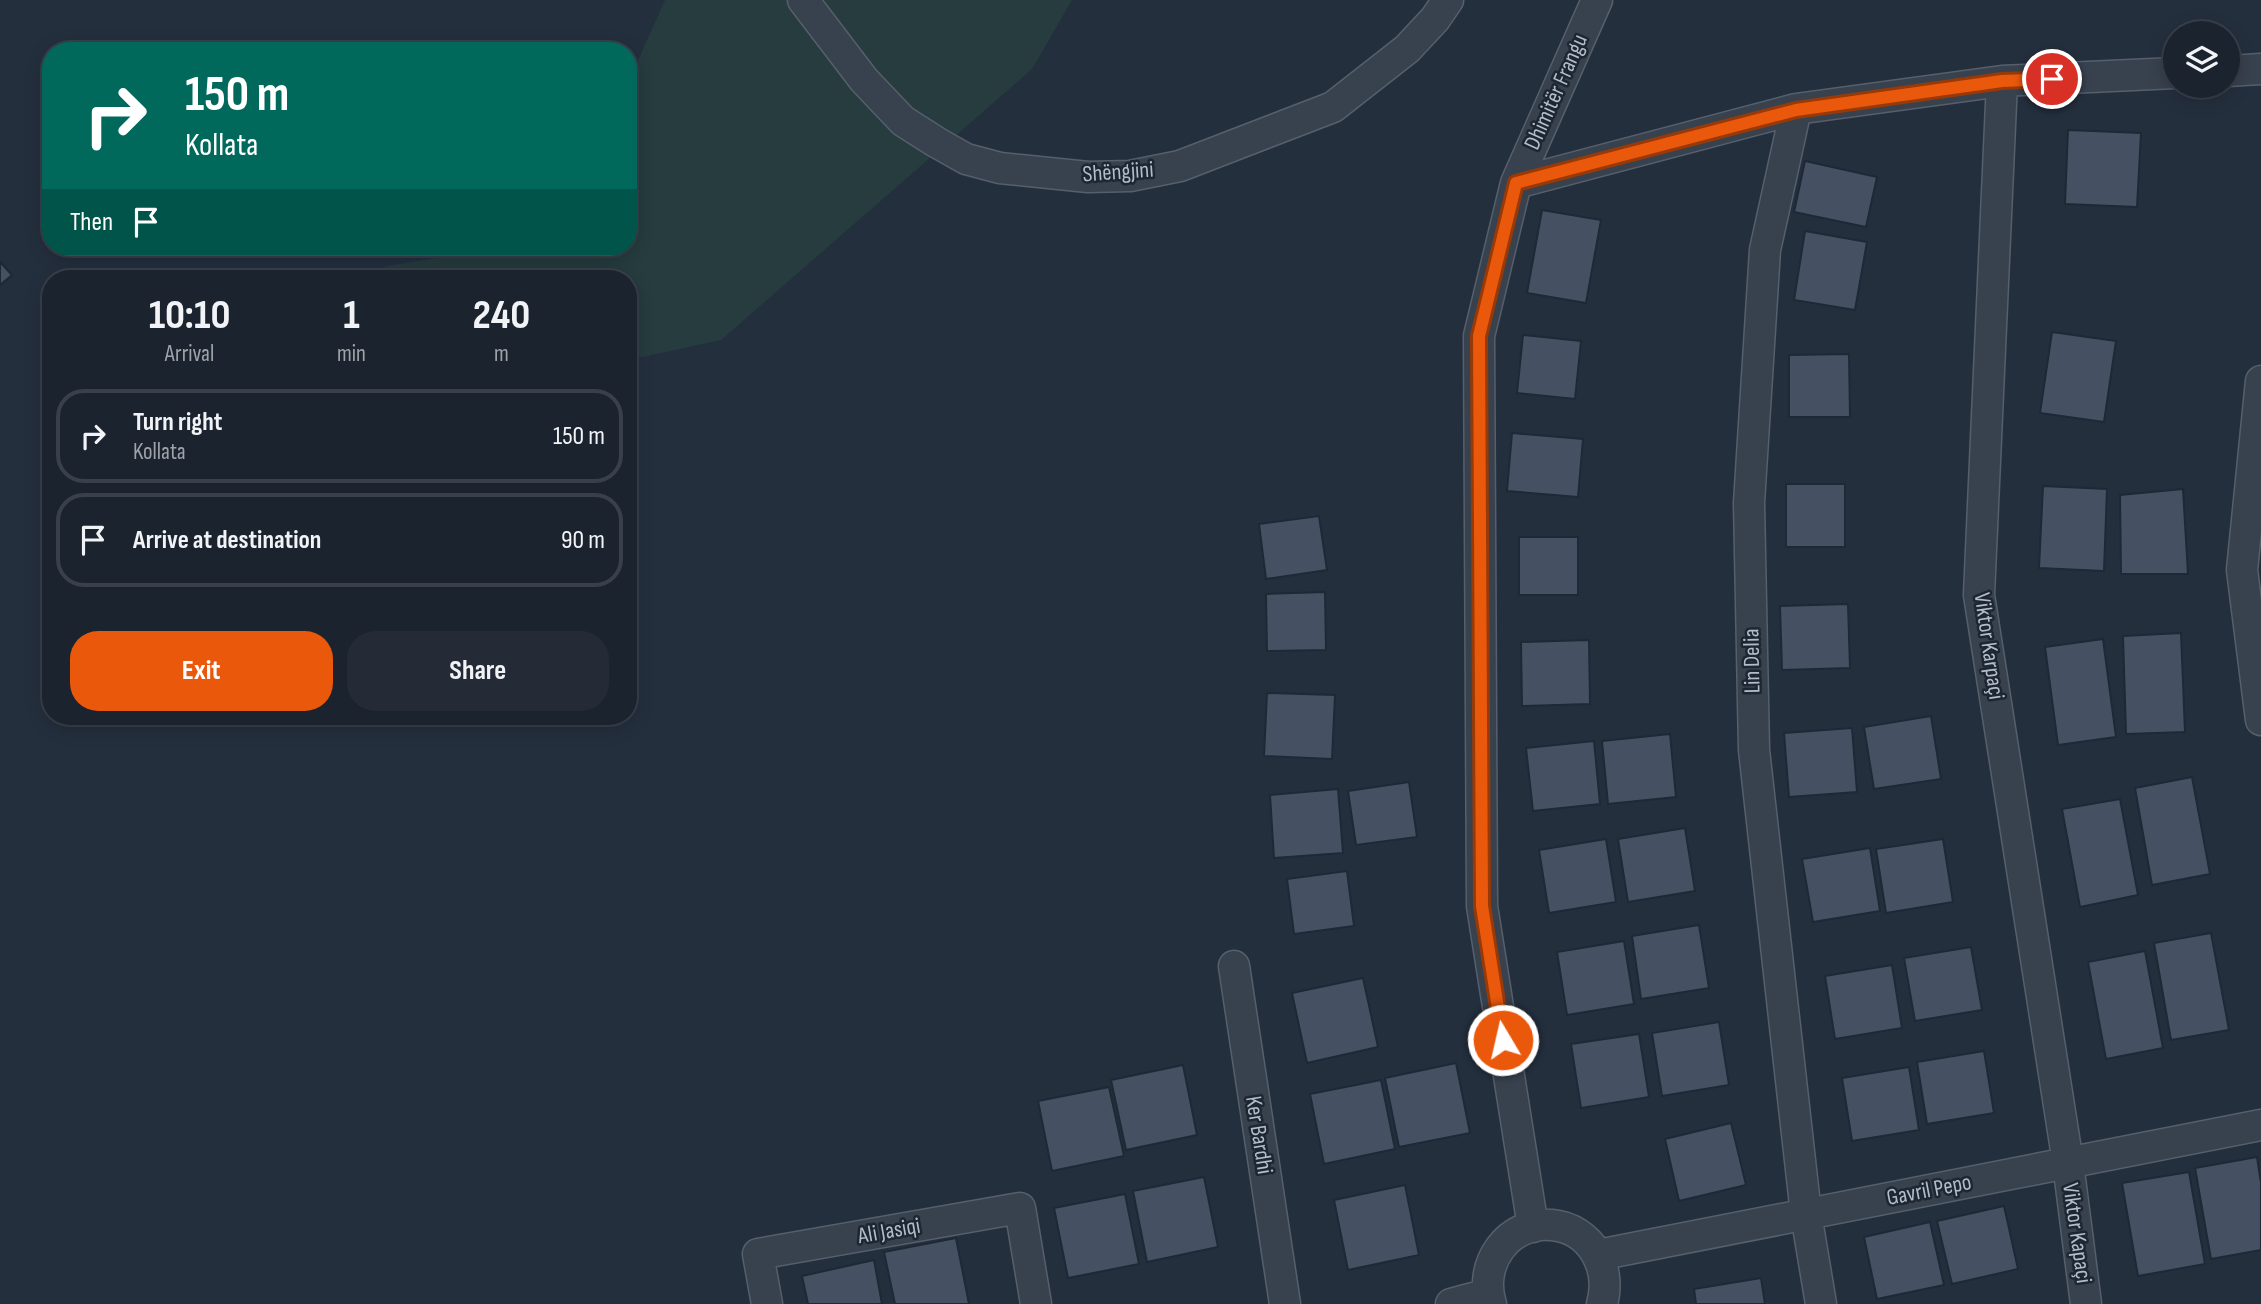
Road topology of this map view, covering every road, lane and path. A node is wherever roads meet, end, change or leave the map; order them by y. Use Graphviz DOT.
graph roads {
  1 [pos="803,0"];
  2 [pos="1448,0"];
  3 [pos="1597,0"];
  4 [pos="2261,69"];
  5 [pos="2240,70"];
  6 [pos="2163,74"];
  7 [pos="2002,81"];
  8 [pos="1796,110"];
  9 [pos="1516,183"];
  10 [pos="2261,381"];
  11 [pos="2261,720"];
  12 [pos="1234,966"];
  13 [pos="2261,1125"];
  14 [pos="2068,1163"];
  15 [pos="1806,1214"];
  16 [pos="1533,1227"];
  17 [pos="1598,1255"];
  18 [pos="1489,1299"];
  19 [pos="767,1304"];
  20 [pos="1036,1304"];
  21 [pos="1285,1304"];
  22 [pos="1451,1304"];
  23 [pos="1602,1304"];
  24 [pos="1821,1304"];
  25 [pos="2087,1304"];
  1 -- 2 [label="street, Shëngjini"];
  3 -- 9 [label="street, Dhimitër Frangu"];
  4 -- 5 [label="street"];
  6 -- 7 [label="street"];
  7 -- 8 [label="street"];
  7 -- 14 [label="street, Viktor Karpaçi"];
  8 -- 9 [label="street"];
  8 -- 15 [label="street, Lin Delia"];
  9 -- 16 [label="street, Dhimitër Frangu"];
  10 -- 11 [label="street"];
  12 -- 21 [label="street, Ker Bardhi"];
  13 -- 14 [label="street, Gavril Pepo"];
  14 -- 15 [label="street, Gavril Pepo"];
  14 -- 25 [label="street, Viktor Kapaçi"];
  15 -- 17 [label="street, Gavril Pepo"];
  15 -- 24 [label="street, Lin Delia"];
  16 -- 17 [label="street"];
  16 -- 18 [label="street"];
  17 -- 23 [label="street"];
  18 -- 22 [label="street"];
  19 -- 20 [label="street, Ali Jasiqi"];
}
